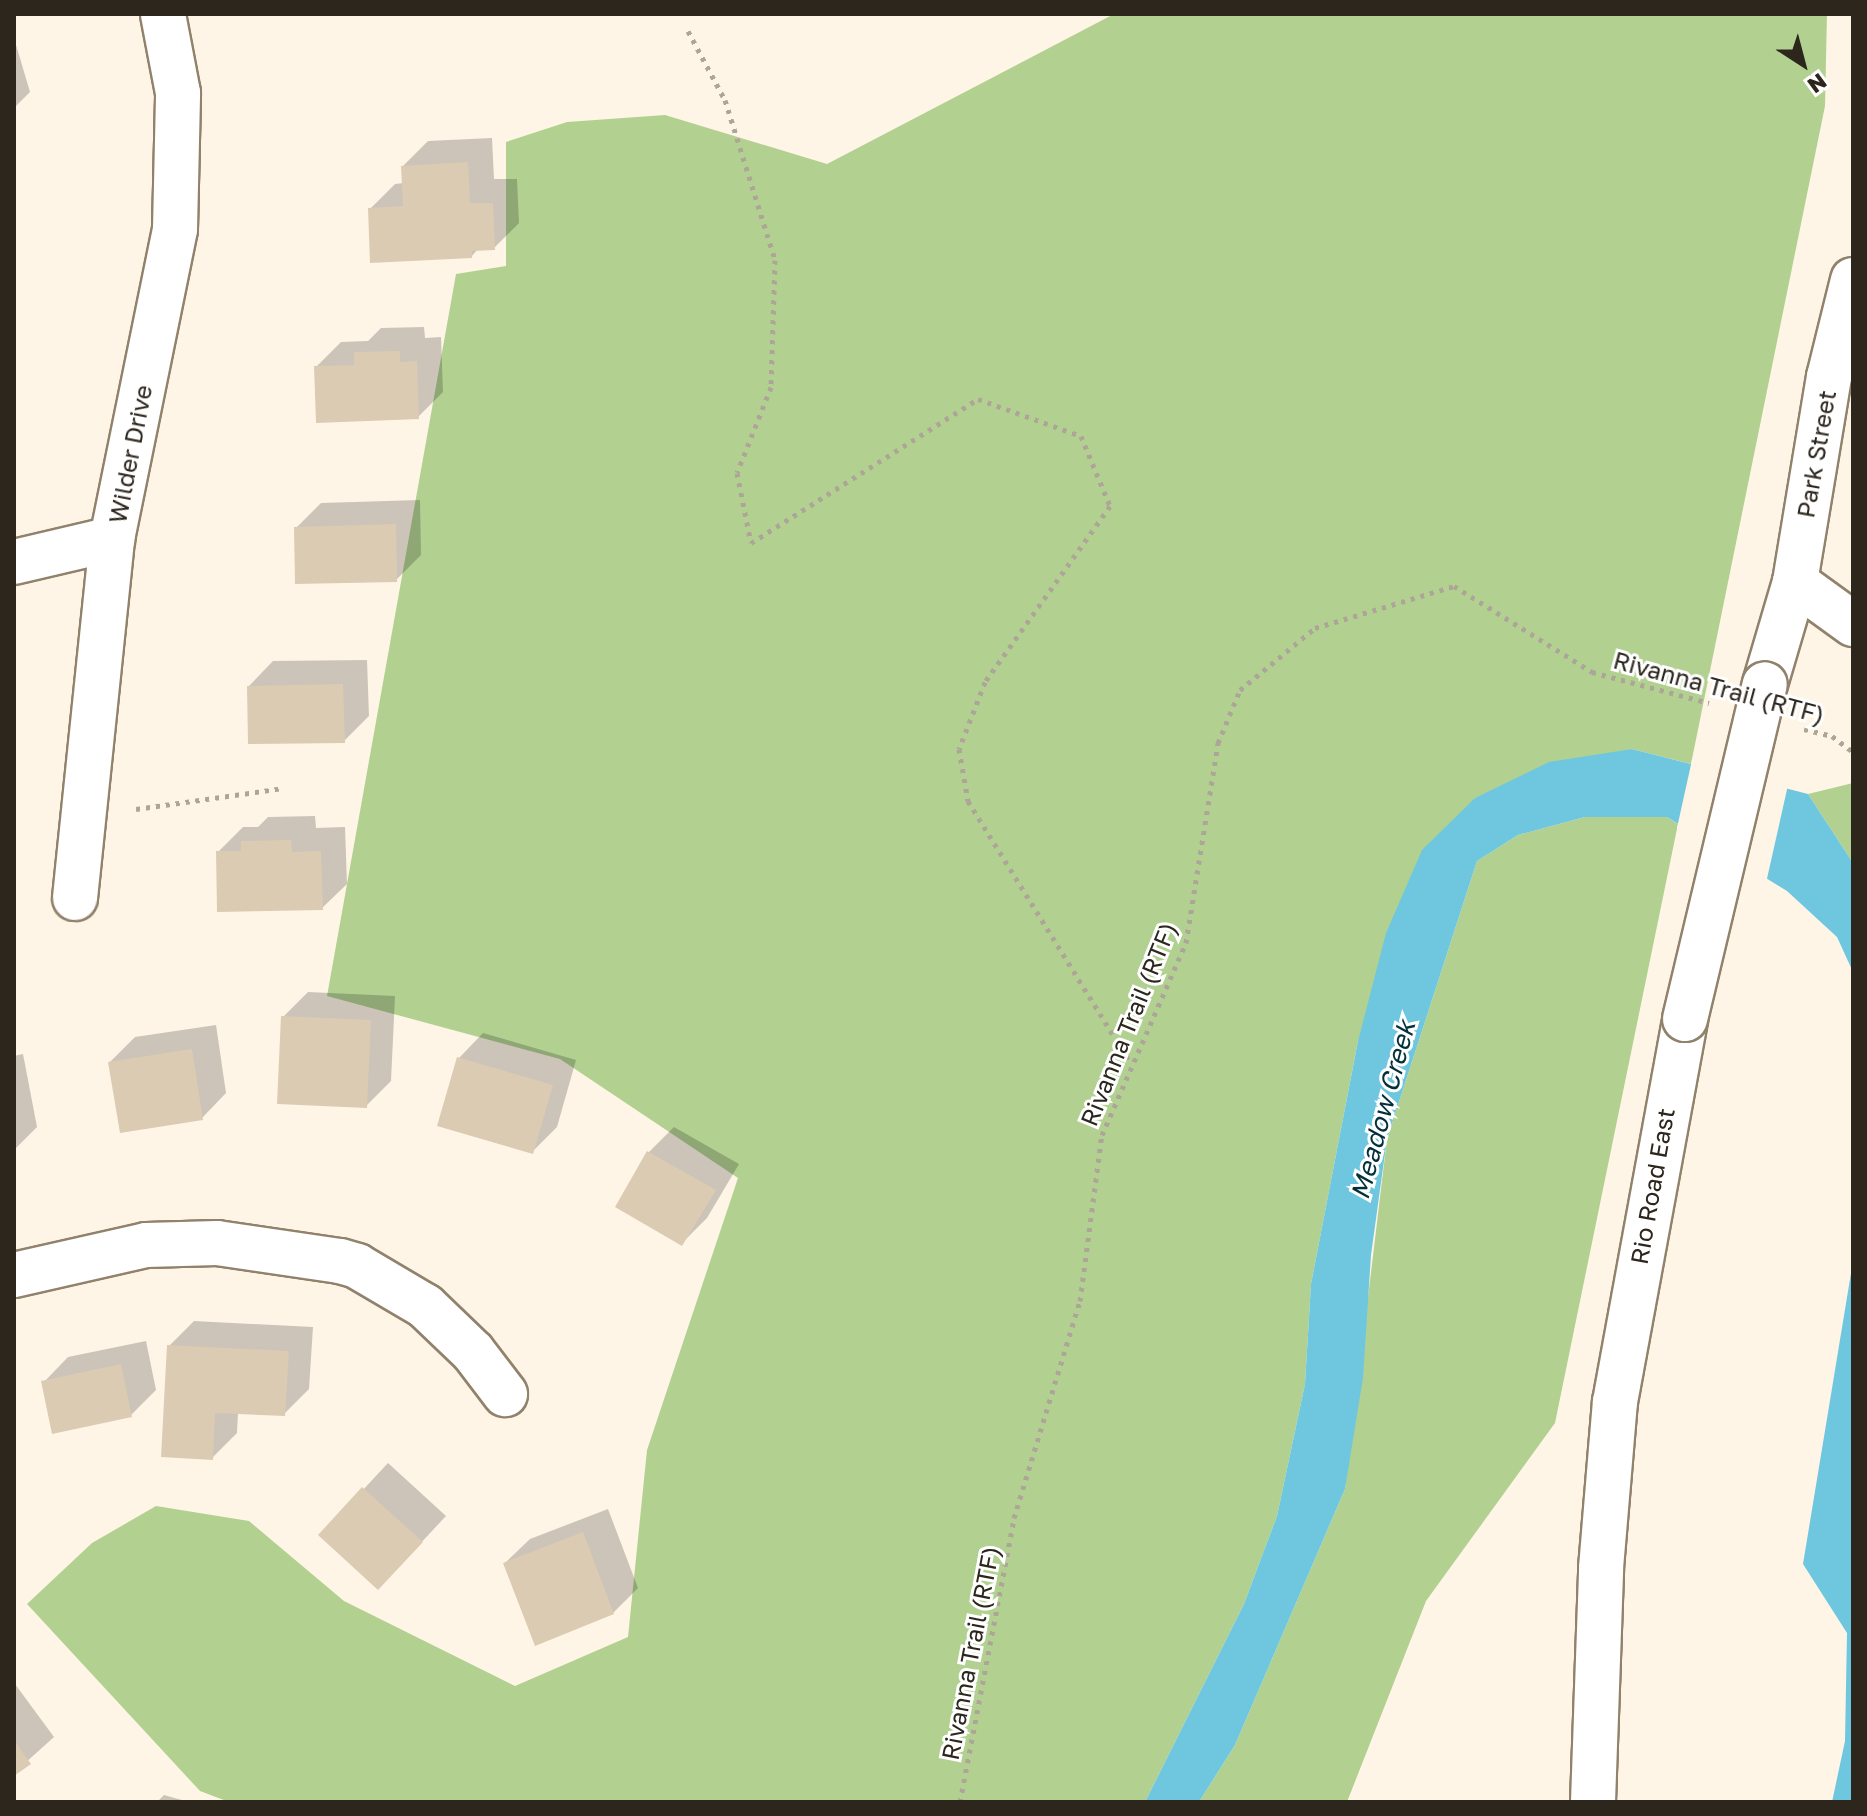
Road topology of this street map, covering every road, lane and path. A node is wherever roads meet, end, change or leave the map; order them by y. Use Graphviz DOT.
graph roads {
  1 [pos="163,14"];
  2 [pos="688,31"];
  3 [pos="1853,280"];
  4 [pos="112,539"];
  5 [pos="14,562"];
  6 [pos="1795,582"];
  7 [pos="1853,624"];
  8 [pos="1712,704"];
  9 [pos="1802,728"];
  10 [pos="1853,752"];
  11 [pos="283,788"];
  12 [pos="84,808"];
  13 [pos="75,898"];
  14 [pos="1132,1065"];
  15 [pos="14,1275"];
  16 [pos="505,1394"];
  17 [pos="960,1802"];
  18 [pos="1593,1802"];
  1 -- 4 [label="street, Wilder Drive"];
  2 -- 14 [label="path"];
  3 -- 6 [label="street, Park Street"];
  4 -- 5 [label="street"];
  4 -- 12 [label="street, Wilder Drive"];
  6 -- 7 [label="street"];
  6 -- 18 [label="street, Rio Road East, bridge"];
  8 -- 14 [label="path, Rivanna Trail (RTF)"];
  9 -- 10 [label="path, Rivanna Trail (RTF)"];
  11 -- 12 [label="path"];
  12 -- 13 [label="street, Wilder Drive"];
  14 -- 17 [label="path, Rivanna Trail (RTF)"];
  15 -- 16 [label="street"];
}
